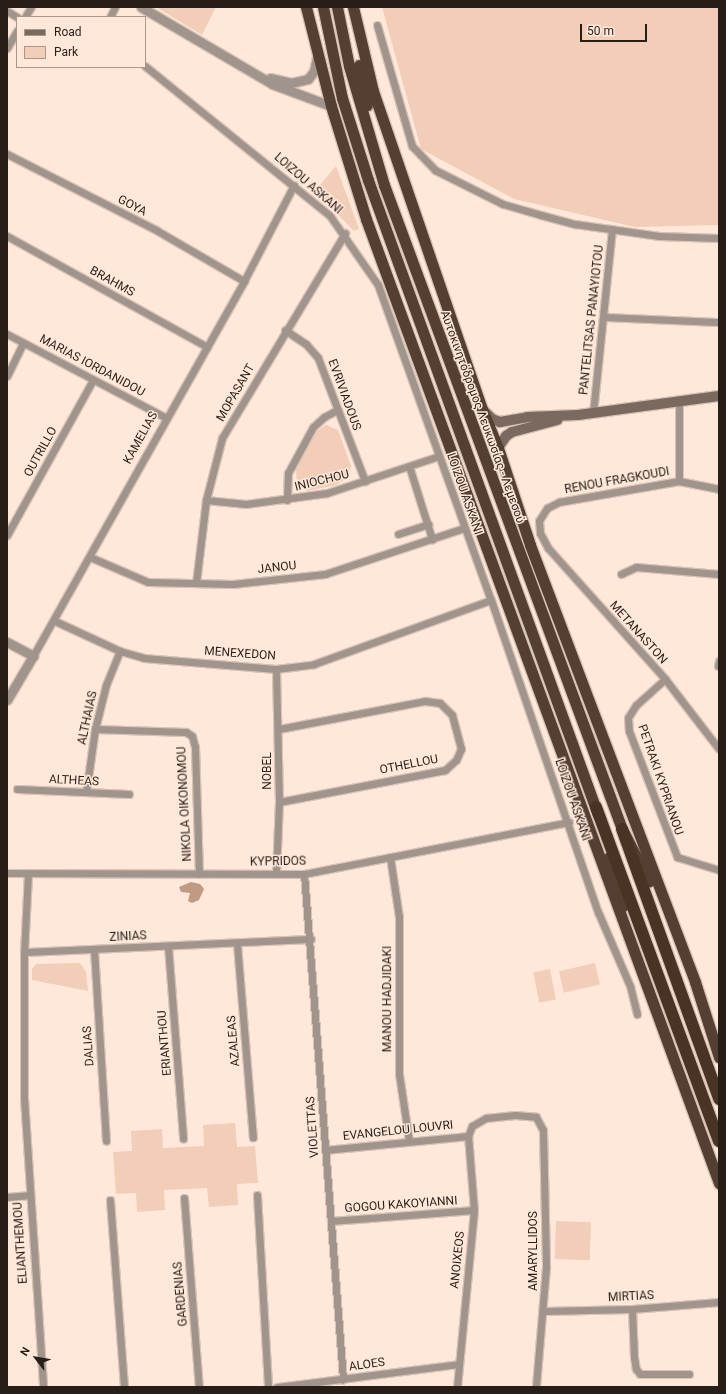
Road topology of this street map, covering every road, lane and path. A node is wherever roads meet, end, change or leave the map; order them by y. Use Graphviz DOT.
graph roads {
  1 [pos="31,7"];
  2 [pos="115,7"];
  3 [pos="141,7"];
  4 [pos="306,7"];
  5 [pos="311,7"];
  6 [pos="323,7"];
  7 [pos="337,7"];
  8 [pos="352,7"];
  9 [pos="7,11"];
  10 [pos="16,16"];
  11 [pos="26,16"];
  12 [pos="110,16"];
  13 [pos="376,25"];
  14 [pos="16,33"];
  15 [pos="7,48"];
  16 [pos="317,56"];
  17 [pos="146,67"];
  18 [pos="258,75"];
  19 [pos="342,98"];
  20 [pos="331,106"];
  21 [pos="374,148"];
  22 [pos="8,157"];
  23 [pos="294,185"];
  24 [pos="612,228"];
  25 [pos="345,233"];
  26 [pos="7,236"];
  27 [pos="719,238"];
  28 [pos="244,281"];
  29 [pos="603,317"];
  30 [pos="719,322"];
  31 [pos="285,330"];
  32 [pos="7,334"];
  33 [pos="23,343"];
  34 [pos="207,348"];
  35 [pos="7,376"];
  36 [pos="93,380"];
  37 [pos="719,396"];
  38 [pos="679,400"];
  39 [pos="482,409"];
  40 [pos="337,410"];
  41 [pos="593,413"];
  42 [pos="578,415"];
  43 [pos="166,418"];
  44 [pos="498,448"];
  45 [pos="439,456"];
  46 [pos="409,466"];
  47 [pos="365,481"];
  48 [pos="679,481"];
  49 [pos="719,489"];
  50 [pos="206,500"];
  51 [pos="288,500"];
  52 [pos="428,524"];
  53 [pos="464,528"];
  54 [pos="540,533"];
  55 [pos="398,534"];
  56 [pos="7,535"];
  57 [pos="432,539"];
  58 [pos="90,557"];
  59 [pos="620,574"];
  60 [pos="719,574"];
  61 [pos="196,583"];
  62 [pos="492,600"];
  63 [pos="55,621"];
  64 [pos="7,642"];
  65 [pos="120,651"];
  66 [pos="33,656"];
  67 [pos="276,669"];
  68 [pos="665,680"];
  69 [pos="7,700"];
  70 [pos="94,729"];
  71 [pos="279,729"];
  72 [pos="719,749"];
  73 [pos="17,789"];
  74 [pos="86,792"];
  75 [pos="129,794"];
  76 [pos="279,802"];
  77 [pos="596,807"];
  78 [pos="569,822"];
  79 [pos="622,830"];
  80 [pos="390,857"];
  81 [pos="719,870"];
  82 [pos="7,873"];
  83 [pos="276,873"];
  84 [pos="28,874"];
  85 [pos="199,874"];
  86 [pos="304,874"];
  87 [pos="311,939"];
  88 [pos="237,944"];
  89 [pos="168,946"];
  90 [pos="94,950"];
  91 [pos="24,952"];
  92 [pos="636,961"];
  93 [pos="695,982"];
  94 [pos="637,1014"];
  95 [pos="719,1057"];
  96 [pos="719,1099"];
  97 [pos="536,1117"];
  98 [pos="468,1136"];
  99 [pos="253,1137"];
  100 [pos="183,1138"];
  101 [pos="106,1141"];
  102 [pos="409,1141"];
  103 [pos="719,1141"];
  104 [pos="325,1150"];
  105 [pos="719,1183"];
  106 [pos="28,1195"];
  107 [pos="257,1195"];
  108 [pos="7,1197"];
  109 [pos="184,1198"];
  110 [pos="110,1200"];
  111 [pos="474,1210"];
  112 [pos="331,1221"];
  113 [pos="719,1302"];
  114 [pos="632,1309"];
  115 [pos="544,1311"];
  116 [pos="459,1364"];
  117 [pos="689,1374"];
  118 [pos="342,1379"];
  119 [pos="43,1387"];
  120 [pos="124,1387"];
  121 [pos="199,1387"];
  122 [pos="268,1387"];
  123 [pos="277,1387"];
  124 [pos="458,1387"];
  125 [pos="536,1387"];
  1 -- 11 [label="street"];
  2 -- 12 [label="street"];
  3 -- 18 [label="street"];
  4 -- 16 [label="highway"];
  5 -- 19 [label="highway"];
  6 -- 19 [label="highway"];
  7 -- 21 [label="highway, Αυτοκινητόδρομος Λευκωσίας - Λεμεσού"];
  8 -- 21 [label="highway"];
  8 -- 39 [label="highway"];
  9 -- 10 [label="street"];
  13 -- 24 [label="street"];
  14 -- 15 [label="street"];
  16 -- 18 [label="street"];
  16 -- 20 [label="highway"];
  17 -- 23 [label="street, LOIZOU ASKANI"];
  18 -- 20 [label="street"];
  19 -- 77 [label="highway"];
  20 -- 92 [label="highway"];
  21 -- 79 [label="highway, Αυτοκινητόδρομος Λευκωσίας - Λεμεσού"];
  22 -- 28 [label="street, GOYA"];
  23 -- 25 [label="street, LOIZOU ASKANI"];
  23 -- 28 [label="street, KAMELIAS"];
  24 -- 27 [label="street"];
  24 -- 29 [label="street, PANTELITSAS PANAYIOTOU"];
  25 -- 31 [label="street, MOPASANT"];
  25 -- 45 [label="street, LOIZOU ASKANI"];
  26 -- 34 [label="street, BRAHMS"];
  28 -- 34 [label="street, KAMELIAS"];
  29 -- 30 [label="street"];
  29 -- 41 [label="street, PANTELITSAS PANAYIOTOU"];
  31 -- 40 [label="street, EVRIVIADOUS"];
  31 -- 50 [label="street, MOPASANT"];
  32 -- 33 [label="street, MARIAS IORDANIDOU"];
  33 -- 35 [label="street"];
  33 -- 36 [label="street, MARIAS IORDANIDOU"];
  34 -- 43 [label="street, KAMELIAS"];
  36 -- 43 [label="street, MARIAS IORDANIDOU"];
  36 -- 56 [label="street, OUTRILLO"];
  37 -- 38 [label="main road"];
  38 -- 41 [label="main road"];
  38 -- 48 [label="street"];
  39 -- 42 [label="main road"];
  39 -- 44 [label="highway"];
  40 -- 47 [label="street, EVRIVIADOUS"];
  40 -- 51 [label="street"];
  41 -- 42 [label="main road"];
  42 -- 44 [label="main road"];
  43 -- 58 [label="street, KAMELIAS"];
  44 -- 93 [label="highway"];
  45 -- 46 [label="street, INIOCHOU"];
  45 -- 53 [label="street, LOIZOU ASKANI"];
  46 -- 47 [label="street, INIOCHOU"];
  46 -- 52 [label="street"];
  47 -- 51 [label="street, INIOCHOU"];
  48 -- 49 [label="street, RENOU FRAGKOUDI"];
  48 -- 54 [label="street, RENOU FRAGKOUDI"];
  50 -- 51 [label="street, INIOCHOU"];
  50 -- 61 [label="street, MOPASANT"];
  52 -- 55 [label="street"];
  52 -- 57 [label="street"];
  53 -- 57 [label="street, JANOU"];
  53 -- 62 [label="street, LOIZOU ASKANI"];
  54 -- 68 [label="street, METANASTON"];
  57 -- 61 [label="street, JANOU"];
  58 -- 61 [label="street, JANOU"];
  58 -- 63 [label="street, KAMELIAS"];
  59 -- 60 [label="street"];
  62 -- 67 [label="street, MENEXEDON"];
  62 -- 78 [label="street, LOIZOU ASKANI"];
  63 -- 65 [label="street, MENEXEDON"];
  63 -- 66 [label="street, KAMELIAS"];
  64 -- 66 [label="street"];
  65 -- 67 [label="street, MENEXEDON"];
  65 -- 70 [label="street, ALTHAIAS"];
  66 -- 69 [label="street, KAMELIAS"];
  67 -- 71 [label="street, NOBEL"];
  68 -- 72 [label="street, METANASTON"];
  68 -- 81 [label="street, PETRAKI KYPRIANOU"];
  70 -- 74 [label="street, ALTHAIAS"];
  70 -- 85 [label="street, NIKOLA OIKONOMOU"];
  71 -- 76 [label="street, NOBEL"];
  71 -- 76 [label="street, OTHELLOU"];
  73 -- 74 [label="street, ALTHEAS"];
  74 -- 75 [label="street, ALTHEAS"];
  76 -- 83 [label="street, NOBEL"];
  77 -- 92 [label="highway"];
  77 -- 103 [label="highway"];
  78 -- 80 [label="street, KYPRIDOS"];
  78 -- 94 [label="street, LOIZOU ASKANI"];
  79 -- 93 [label="highway, Αυτοκινητόδρομος Λευκωσίας - Λεμεσού"];
  79 -- 96 [label="highway"];
  80 -- 86 [label="street, KYPRIDOS"];
  80 -- 102 [label="street, MANOU HADJIDAKI"];
  82 -- 84 [label="street, KYPRIDOS"];
  83 -- 85 [label="street, KYPRIDOS"];
  83 -- 86 [label="street, KYPRIDOS"];
  84 -- 85 [label="street, KYPRIDOS"];
  84 -- 91 [label="street"];
  86 -- 87 [label="street, VIOLETTAS"];
  87 -- 88 [label="street, ZINIAS"];
  87 -- 104 [label="street, VIOLETTAS"];
  88 -- 89 [label="street, ZINIAS"];
  88 -- 99 [label="street, AZALEAS"];
  89 -- 90 [label="street, ZINIAS"];
  89 -- 100 [label="street, ERIANTHOU"];
  90 -- 91 [label="street, ZINIAS"];
  90 -- 101 [label="street, DALIAS"];
  91 -- 106 [label="street, ELIANTHEMOU"];
  92 -- 105 [label="highway"];
  93 -- 95 [label="highway"];
  97 -- 98 [label="street, EVANGELOU LOUVRI"];
  97 -- 115 [label="street, AMARYLLIDOS"];
  98 -- 102 [label="street, EVANGELOU LOUVRI"];
  98 -- 111 [label="street, ANOIXEOS"];
  102 -- 104 [label="street, EVANGELOU LOUVRI"];
  104 -- 112 [label="street, VIOLETTAS"];
  106 -- 108 [label="street"];
  106 -- 119 [label="street, ELIANTHEMOU"];
  107 -- 122 [label="street"];
  109 -- 121 [label="street, GARDENIAS"];
  110 -- 120 [label="street"];
  111 -- 112 [label="street, GOGOU KAKOYIANNI"];
  111 -- 116 [label="street, ANOIXEOS"];
  112 -- 118 [label="street, VIOLETTAS"];
  113 -- 114 [label="street, MIRTIAS"];
  114 -- 115 [label="street, MIRTIAS"];
  114 -- 117 [label="street"];
  115 -- 125 [label="street, AMARYLLIDOS"];
  116 -- 118 [label="street, ALOES"];
  116 -- 124 [label="street, ANOIXEOS"];
  118 -- 123 [label="street, ALOES"];
}
